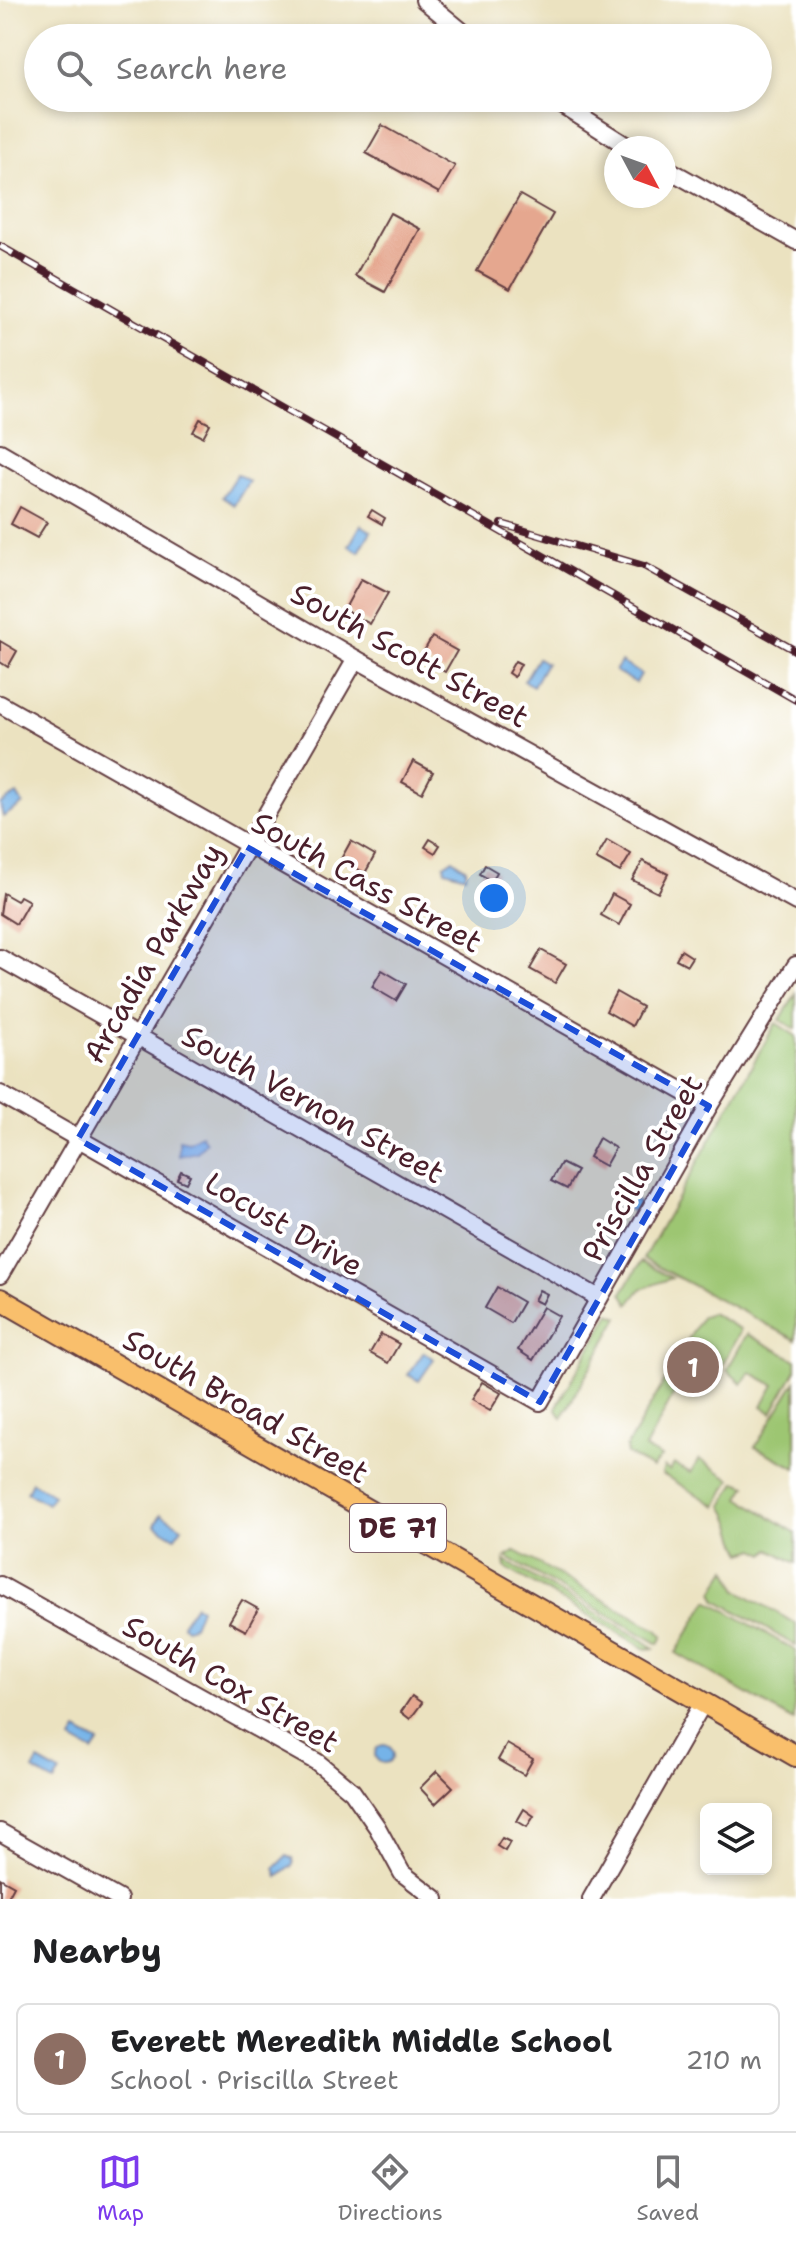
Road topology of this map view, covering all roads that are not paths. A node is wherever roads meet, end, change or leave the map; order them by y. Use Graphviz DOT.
graph roads {
  1 [pos="424,0"];
  2 [pos="453,24"];
  3 [pos="573,112"];
  4 [pos="611,136"];
  5 [pos="676,174"];
  6 [pos="796,241"];
  7 [pos="0,452"];
  8 [pos="356,659"];
  9 [pos="0,704"];
  10 [pos="247,847"];
  11 [pos="796,902"];
  12 [pos="0,958"];
  13 [pos="796,965"];
  14 [pos="138,1037"];
  15 [pos="0,1094"];
  16 [pos="709,1106"];
  17 [pos="78,1139"];
  18 [pos="0,1275"];
  19 [pos="599,1298"];
  20 [pos="0,1299"];
  21 [pos="540,1402"];
  22 [pos="0,1585"];
  23 [pos="703,1703"];
  24 [pos="796,1756"];
  25 [pos="0,1832"];
  26 [pos="119,1899"];
  27 [pos="436,1899"];
  28 [pos="591,1899"];
  1 -- 2 [label="street"];
  3 -- 4 [label="street"];
  5 -- 6 [label="street"];
  7 -- 8 [label="street, South Scott Street"];
  8 -- 10 [label="street, Arcadia Parkway"];
  8 -- 11 [label="street, South Scott Street"];
  9 -- 10 [label="street, South Cass Street"];
  10 -- 14 [label="street, Arcadia Parkway"];
  10 -- 16 [label="street, South Cass Street"];
  12 -- 14 [label="street, South Vernon Street"];
  13 -- 16 [label="street, Priscilla Street"];
  14 -- 17 [label="street, Arcadia Parkway"];
  14 -- 19 [label="street, South Vernon Street"];
  15 -- 17 [label="street, Locust Drive"];
  16 -- 19 [label="street, Priscilla Street"];
  17 -- 18 [label="street, Arcadia Parkway"];
  17 -- 21 [label="street, Locust Drive"];
  19 -- 21 [label="street, Priscilla Street"];
  20 -- 23 [label="main road, South Broad Street / DE 71"];
  22 -- 27 [label="street, South Cox Street"];
  23 -- 24 [label="main road, South Broad Street / DE 71"];
  23 -- 28 [label="street"];
  25 -- 26 [label="street"];
}
